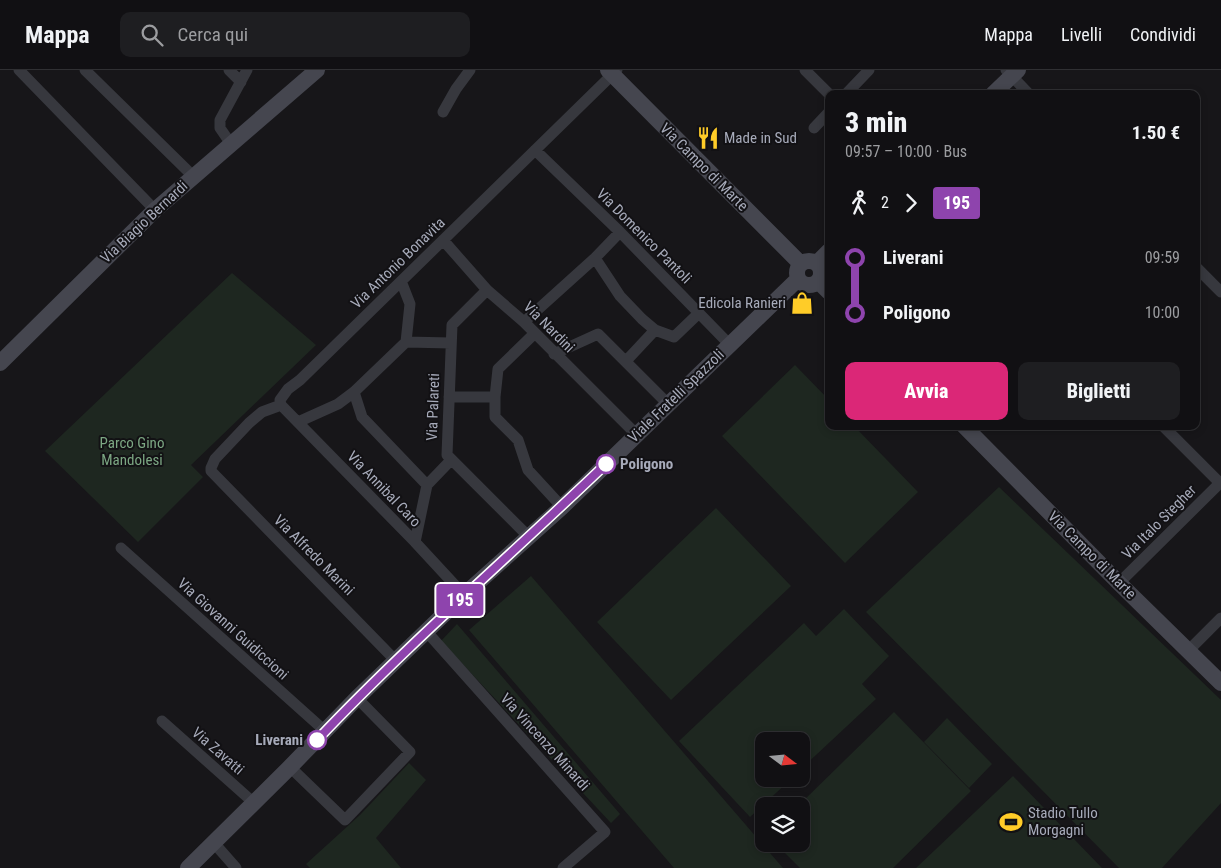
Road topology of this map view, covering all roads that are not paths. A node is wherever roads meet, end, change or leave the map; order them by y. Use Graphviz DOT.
graph roads {
  1 [pos="19,70"];
  2 [pos="86,70"];
  3 [pos="229,70"];
  4 [pos="247,70"];
  5 [pos="317,70"];
  6 [pos="470,70"];
  7 [pos="805,70"];
  8 [pos="869,70"];
  9 [pos="612,72"];
  10 [pos="1012,72"];
  11 [pos="241,82"];
  12 [pos="825,90"];
  13 [pos="850,90"];
  14 [pos="996,90"];
  15 [pos="1026,90"];
  16 [pos="443,112"];
  17 [pos="825,116"];
  18 [pos="814,128"];
  19 [pos="231,144"];
  20 [pos="535,150"];
  21 [pos="194,177"];
  22 [pos="155,210"];
  23 [pos="620,232"];
  24 [pos="443,240"];
  25 [pos="825,254"];
  26 [pos="595,258"];
  27 [pos="805,268"];
  28 [pos="1200,271"];
  29 [pos="400,281"];
  30 [pos="823,286"];
  31 [pos="488,290"];
  32 [pos="1221,292"];
  33 [pos="699,313"];
  34 [pos="524,322"];
  35 [pos="655,330"];
  36 [pos="534,334"];
  37 [pos="406,342"];
  38 [pos="451,343"];
  39 [pos="730,344"];
  40 [pos="554,354"];
  41 [pos="626,361"];
  42 [pos="0,363"];
  43 [pos="354,392"];
  44 [pos="449,397"];
  45 [pos="495,397"];
  46 [pos="668,404"];
  47 [pos="281,405"];
  48 [pos="298,422"];
  49 [pos="968,430"];
  50 [pos="1167,430"];
  51 [pos="636,434"];
  52 [pos="451,460"];
  53 [pos="1221,482"];
  54 [pos="427,485"];
  55 [pos="562,506"];
  56 [pos="528,536"];
  57 [pos="415,542"];
  58 [pos="121,548"];
  59 [pos="1119,583"];
  60 [pos="464,595"];
  61 [pos="1221,618"];
  62 [pos="427,632"];
  63 [pos="1188,651"];
  64 [pos="396,660"];
  65 [pos="1221,683"];
  66 [pos="357,698"];
  67 [pos="162,721"];
  68 [pos="325,731"];
  69 [pos="290,767"];
  70 [pos="254,802"];
  71 [pos="214,843"];
  72 [pos="188,868"];
  73 [pos="236,868"];
  74 [pos="563,868"];
  1 -- 22 [label="street"];
  2 -- 21 [label="street"];
  3 -- 11 [label="street"];
  4 -- 11 [label="street"];
  5 -- 19 [label="street, Via Biagio Bernardi"];
  6 -- 16 [label="street"];
  7 -- 12 [label="street"];
  8 -- 13 [label="street"];
  9 -- 20 [label="street, Via Antonio Bonavita"];
  9 -- 27 [label="street, Via Campo di Marte"];
  10 -- 14 [label="street"];
  10 -- 15 [label="street"];
  11 -- 19 [label="street"];
  17 -- 18 [label="street"];
  19 -- 21 [label="street, Via Biagio Bernardi"];
  20 -- 23 [label="street, Via Domenico Pantoli"];
  20 -- 24 [label="street, Via Antonio Bonavita"];
  21 -- 22 [label="street, Via Biagio Bernardi"];
  22 -- 42 [label="street, Via Biagio Bernardi"];
  23 -- 26 [label="street"];
  23 -- 33 [label="street, Via Domenico Pantoli"];
  24 -- 29 [label="street, Via Antonio Bonavita"];
  24 -- 31 [label="street, Via Nardini"];
  25 -- 27 [label="street, Viale Fratelli Spazzoli"];
  26 -- 34 [label="street"];
  26 -- 35 [label="street"];
  27 -- 30 [label="street"];
  27 -- 39 [label="street, Viale Fratelli Spazzoli"];
  28 -- 32 [label="street"];
  29 -- 37 [label="street"];
  29 -- 47 [label="street, Via Antonio Bonavita"];
  31 -- 34 [label="street, Via Nardini"];
  31 -- 38 [label="street, Via Palareti"];
  33 -- 35 [label="street"];
  33 -- 39 [label="street, Via Domenico Pantoli"];
  34 -- 36 [label="street, Via Nardini"];
  35 -- 41 [label="street"];
  36 -- 40 [label="street, Via Nardini"];
  36 -- 45 [label="street"];
  37 -- 38 [label="street"];
  37 -- 43 [label="street"];
  38 -- 44 [label="street, Via Palareti"];
  39 -- 46 [label="street, Viale Fratelli Spazzoli"];
  40 -- 41 [label="street"];
  40 -- 51 [label="street, Via Nardini"];
  41 -- 46 [label="street"];
  43 -- 48 [label="street"];
  43 -- 54 [label="street"];
  44 -- 45 [label="street"];
  44 -- 52 [label="street, Via Palareti"];
  45 -- 55 [label="street"];
  46 -- 51 [label="street, Viale Fratelli Spazzoli"];
  47 -- 48 [label="street, Via Annibal Caro"];
  47 -- 64 [label="street, Via Alfredo Marini"];
  48 -- 57 [label="street, Via Annibal Caro"];
  49 -- 59 [label="street, Via Campo di Marte"];
  50 -- 53 [label="street"];
  51 -- 55 [label="street, Viale Fratelli Spazzoli"];
  52 -- 54 [label="street"];
  52 -- 56 [label="street, Via Palareti"];
  53 -- 59 [label="street, Via Italo Stegher"];
  54 -- 57 [label="street"];
  55 -- 56 [label="street, Viale Fratelli Spazzoli"];
  56 -- 60 [label="street, Viale Fratelli Spazzoli"];
  57 -- 60 [label="street, Via Annibal Caro"];
  58 -- 68 [label="street, Via Giovanni Guidiccioni"];
  59 -- 63 [label="street, Via Campo di Marte"];
  60 -- 62 [label="street, Viale Fratelli Spazzoli"];
  61 -- 63 [label="street"];
  62 -- 64 [label="street, Viale Fratelli Spazzoli"];
  62 -- 74 [label="street, Via Vincenzo Minardi"];
  63 -- 65 [label="street, Via Campo di Marte"];
  64 -- 66 [label="street, Viale Fratelli Spazzoli"];
  66 -- 68 [label="street, Viale Fratelli Spazzoli"];
  66 -- 69 [label="street"];
  67 -- 70 [label="street, Via Zavatti"];
  68 -- 69 [label="street, Viale Fratelli Spazzoli"];
  69 -- 70 [label="street, Viale Fratelli Spazzoli"];
  70 -- 71 [label="street, Viale Fratelli Spazzoli"];
  71 -- 72 [label="street, Viale Fratelli Spazzoli"];
  71 -- 73 [label="street"];
}
